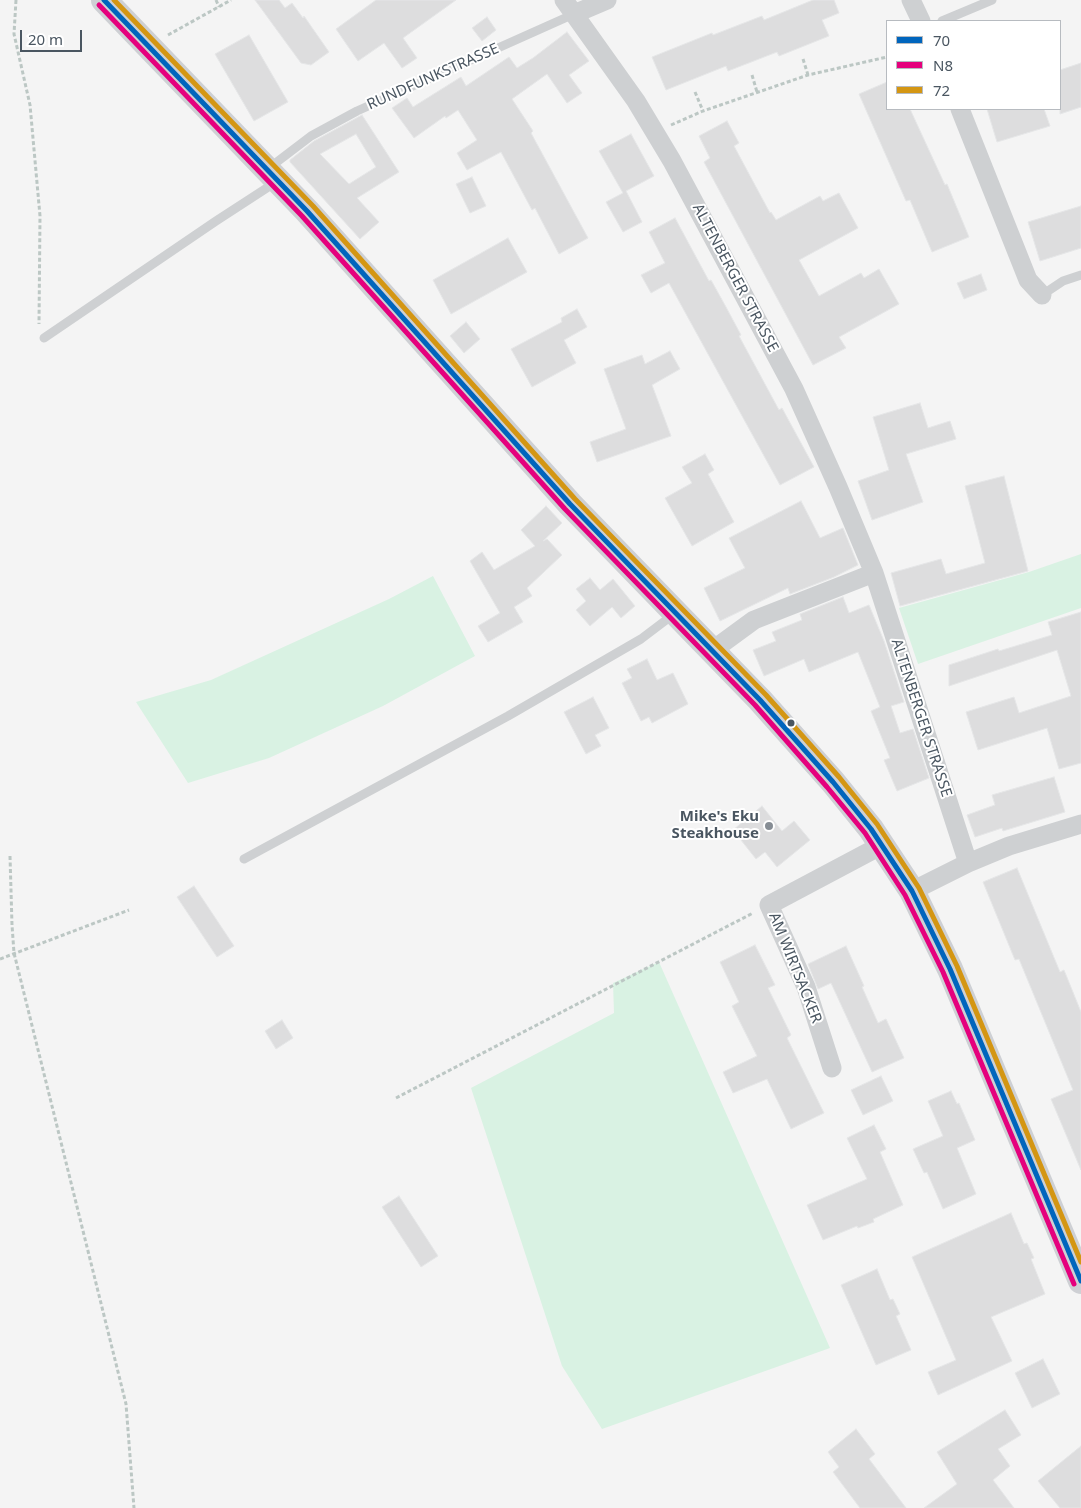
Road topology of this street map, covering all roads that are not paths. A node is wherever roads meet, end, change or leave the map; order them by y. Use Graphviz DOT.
graph roads {
  1 [pos="104,0"];
  2 [pos="608,0"];
  3 [pos="911,0"];
  4 [pos="992,0"];
  5 [pos="569,7"];
  6 [pos="921,20"];
  7 [pos="944,20"];
  8 [pos="960,110"];
  9 [pos="273,175"];
  10 [pos="1081,275"];
  11 [pos="1042,295"];
  12 [pos="44,338"];
  13 [pos="874,573"];
  14 [pos="676,613"];
  15 [pos="713,650"];
  16 [pos="1081,824"];
  17 [pos="882,845"];
  18 [pos="244,859"];
  19 [pos="968,863"];
  20 [pos="912,891"];
  21 [pos="832,1068"];
  22 [pos="1081,1281"];
  1 -- 9 [label="main road"];
  2 -- 5 [label="street, RUNDFUNKSTRASSE"];
  3 -- 6 [label="street"];
  4 -- 7 [label="lane"];
  5 -- 9 [label="lane, RUNDFUNKSTRASSE"];
  5 -- 13 [label="street, ALTENBERGER STRASSE"];
  8 -- 11 [label="street"];
  9 -- 12 [label="lane, RUNDFUNKSTRASSE"];
  9 -- 14 [label="main road"];
  10 -- 11 [label="lane"];
  13 -- 15 [label="street"];
  13 -- 19 [label="street, ALTENBERGER STRASSE"];
  14 -- 15 [label="main road"];
  14 -- 18 [label="lane"];
  15 -- 17 [label="main road"];
  16 -- 19 [label="street"];
  17 -- 20 [label="main road"];
  17 -- 21 [label="street, AM WIRTSACKER"];
  19 -- 20 [label="street"];
  20 -- 22 [label="main road"];
}
